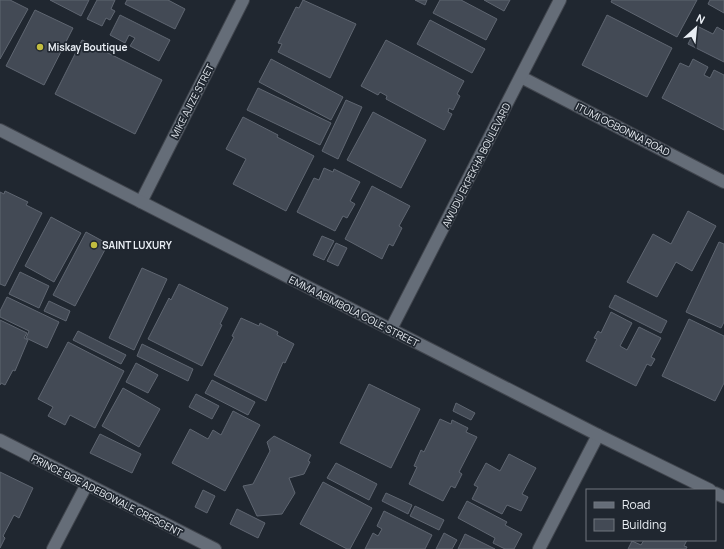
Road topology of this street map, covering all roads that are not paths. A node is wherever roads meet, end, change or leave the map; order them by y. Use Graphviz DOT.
graph roads {
  1 [pos="243,0"];
  2 [pos="560,0"];
  3 [pos="521,76"];
  4 [pos="0,130"];
  5 [pos="724,182"];
  6 [pos="141,202"];
  7 [pos="391,329"];
  8 [pos="598,435"];
  9 [pos="0,440"];
  10 [pos="87,484"];
  11 [pos="708,489"];
  12 [pos="53,549"];
  13 [pos="215,549"];
  14 [pos="539,549"];
  1 -- 6 [label="street, MIKE AJIZE STRET"];
  2 -- 3 [label="street, AWUDU EKPEKHA BOULEVARD"];
  3 -- 5 [label="street, ITUMI OGBONNA ROAD"];
  3 -- 7 [label="street, AWUDU EKPEKHA BOULEVARD"];
  4 -- 6 [label="street, EMMA ABIMBOLA COLE STREET"];
  6 -- 7 [label="street, EMMA ABIMBOLA COLE STREET"];
  7 -- 8 [label="street, EMMA ABIMBOLA COLE STREET"];
  8 -- 11 [label="street, EMMA ABIMBOLA COLE STREET"];
  8 -- 14 [label="street"];
  9 -- 10 [label="street, PRINCE BOE ADEBOWALE CRESCENT"];
  10 -- 12 [label="street"];
  10 -- 13 [label="street, PRINCE BOE ADEBOWALE CRESCENT"];
}
